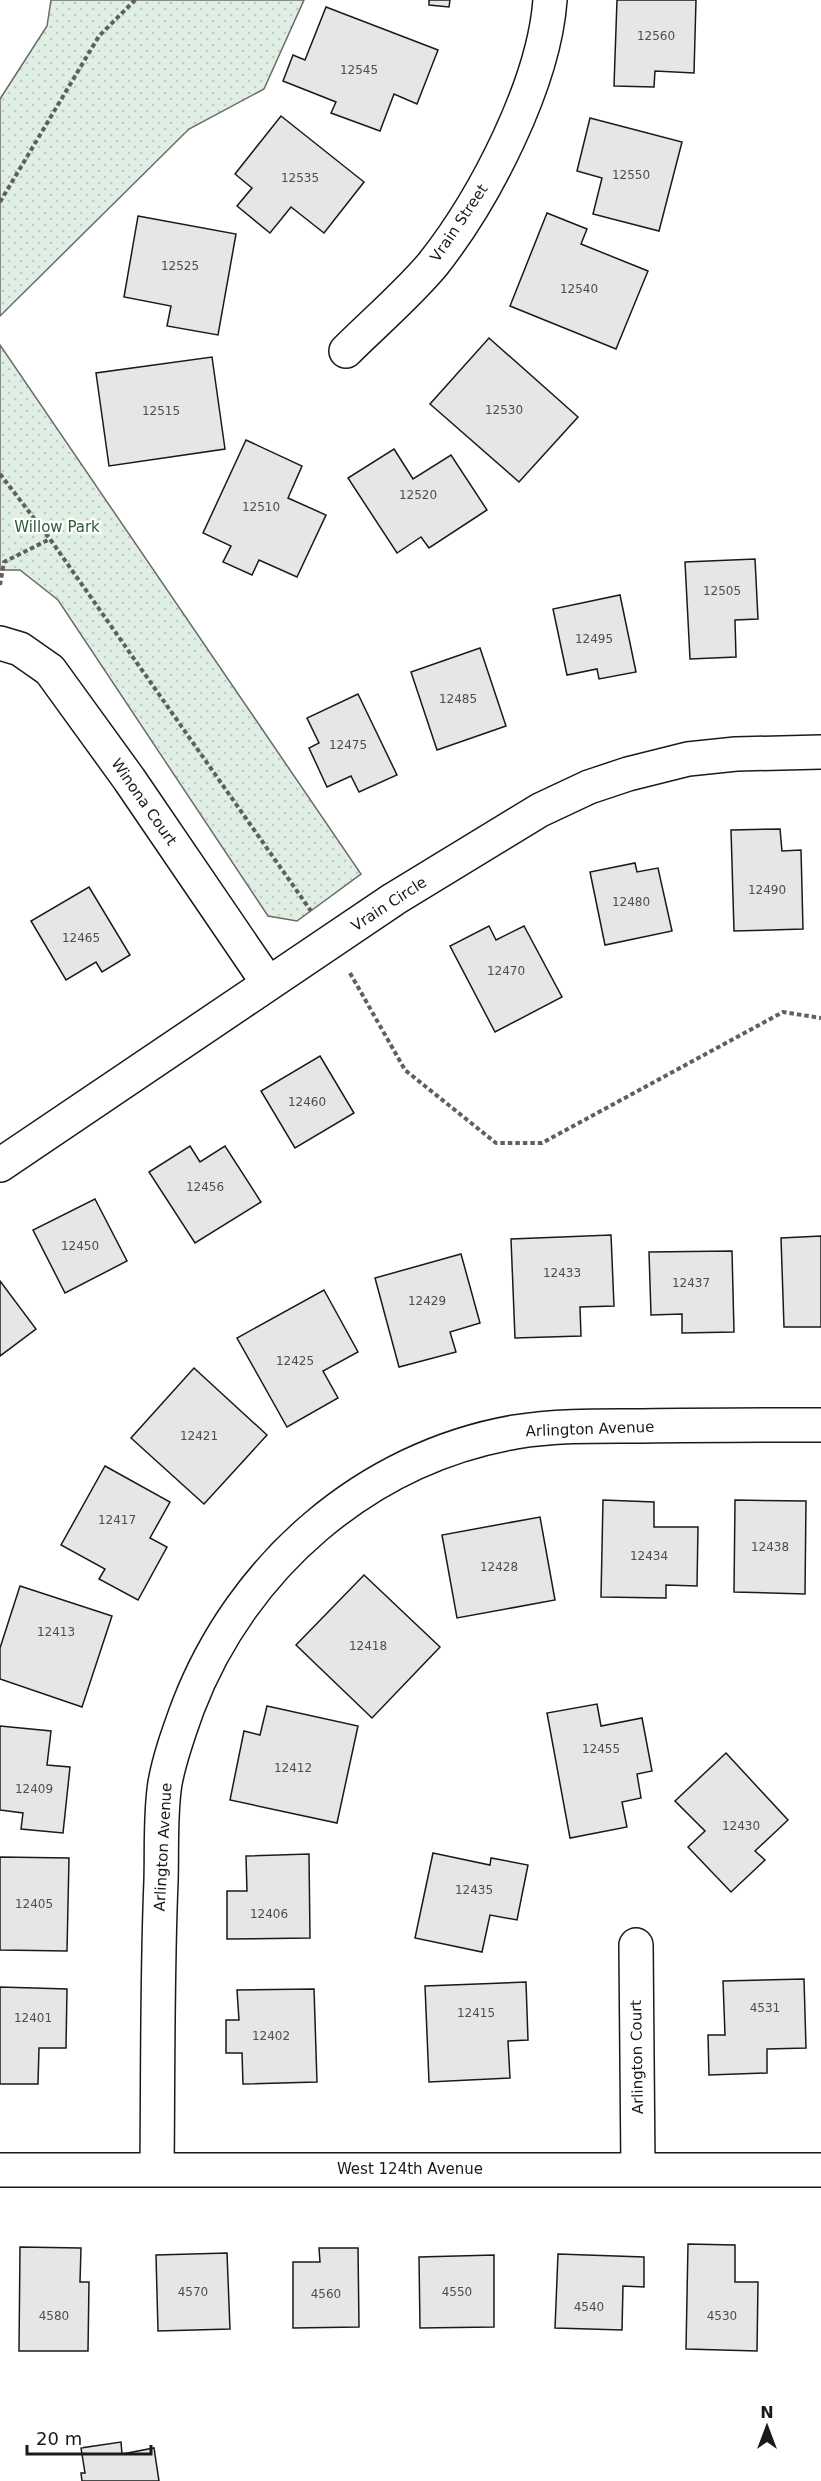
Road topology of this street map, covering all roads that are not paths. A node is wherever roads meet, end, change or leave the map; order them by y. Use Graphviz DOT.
graph roads {
  1 [pos="550,0"];
  2 [pos="346,351"];
  3 [pos="0,643"];
  4 [pos="821,752"];
  5 [pos="268,983"];
  6 [pos="0,1165"];
  7 [pos="821,1425"];
  8 [pos="636,1945"];
  9 [pos="157,2169"];
  10 [pos="638,2169"];
  11 [pos="0,2170"];
  12 [pos="821,2170"];
  1 -- 2 [label="street, Vrain Street"];
  3 -- 5 [label="street, Winona Court"];
  4 -- 5 [label="street, Vrain Circle"];
  5 -- 6 [label="street, Vrain Circle"];
  7 -- 9 [label="street, Arlington Avenue"];
  8 -- 10 [label="street, Arlington Court"];
  9 -- 10 [label="street, West 124th Avenue"];
  9 -- 11 [label="street, West 124th Avenue"];
  10 -- 12 [label="street, West 124th Avenue"];
}
